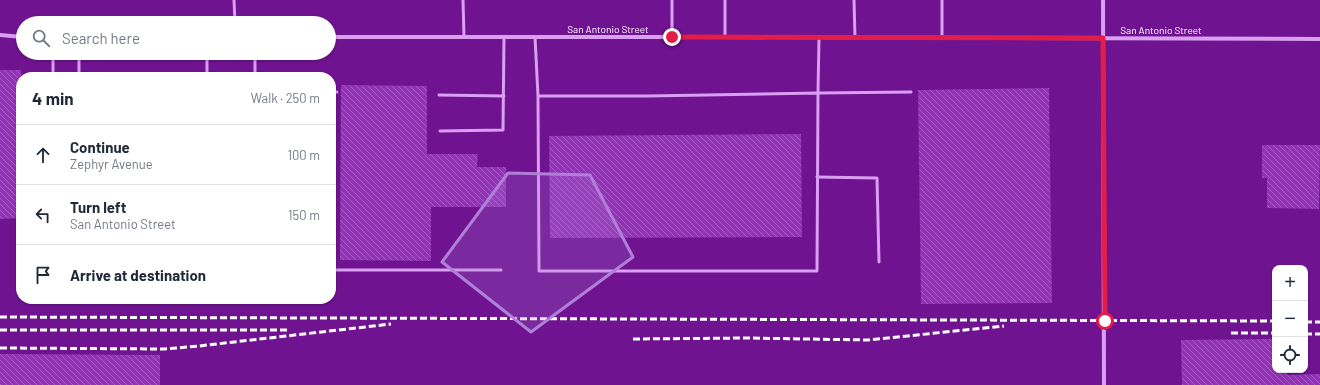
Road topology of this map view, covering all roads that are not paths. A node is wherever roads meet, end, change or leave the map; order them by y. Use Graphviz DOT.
graph roads {
  1 [pos="234,0"];
  2 [pos="463,0"];
  3 [pos="672,0"];
  4 [pos="725,0"];
  5 [pos="854,0"];
  6 [pos="942,0"];
  7 [pos="1103,0"];
  8 [pos="235,16"];
  9 [pos="0,35"];
  10 [pos="16,36"];
  11 [pos="336,37"];
  12 [pos="464,37"];
  13 [pos="504,37"];
  14 [pos="535,37"];
  15 [pos="672,37"];
  16 [pos="725,37"];
  17 [pos="819,38"];
  18 [pos="855,38"];
  19 [pos="942,38"];
  20 [pos="1103,38"];
  21 [pos="1320,39"];
  22 [pos="53,60"];
  23 [pos="80,60"];
  24 [pos="207,60"];
  25 [pos="255,60"];
  26 [pos="53,72"];
  27 [pos="79,72"];
  28 [pos="207,72"];
  29 [pos="255,72"];
  30 [pos="911,92"];
  31 [pos="818,93"];
  32 [pos="438,95"];
  33 [pos="504,96"];
  34 [pos="538,96"];
  35 [pos="440,131"];
  36 [pos="817,177"];
  37 [pos="879,262"];
  38 [pos="336,270"];
  39 [pos="501,270"];
  40 [pos="1104,385"];
  1 -- 8 [label="lane"];
  2 -- 12 [label="lane"];
  3 -- 15 [label="lane"];
  4 -- 16 [label="lane"];
  5 -- 18 [label="lane"];
  6 -- 19 [label="lane"];
  7 -- 20 [label="street"];
  9 -- 10 [label="street"];
  11 -- 12 [label="street, San Antonio Street"];
  12 -- 13 [label="street, San Antonio Street"];
  13 -- 14 [label="street, San Antonio Street"];
  13 -- 33 [label="lane"];
  14 -- 15 [label="street, San Antonio Street"];
  14 -- 34 [label="lane"];
  15 -- 16 [label="street, San Antonio Street"];
  16 -- 17 [label="street, San Antonio Street"];
  17 -- 18 [label="street, San Antonio Street"];
  17 -- 31 [label="lane"];
  18 -- 19 [label="street, San Antonio Street"];
  19 -- 20 [label="street, San Antonio Street"];
  20 -- 21 [label="street, San Antonio Street"];
  20 -- 40 [label="street"];
  22 -- 26 [label="lane"];
  23 -- 27 [label="lane"];
  24 -- 28 [label="lane"];
  25 -- 29 [label="lane"];
  30 -- 31 [label="lane"];
  31 -- 34 [label="lane"];
  31 -- 36 [label="lane"];
  32 -- 33 [label="lane"];
  33 -- 35 [label="lane"];
  34 -- 36 [label="lane"];
  36 -- 37 [label="lane"];
  38 -- 39 [label="lane"];
}
